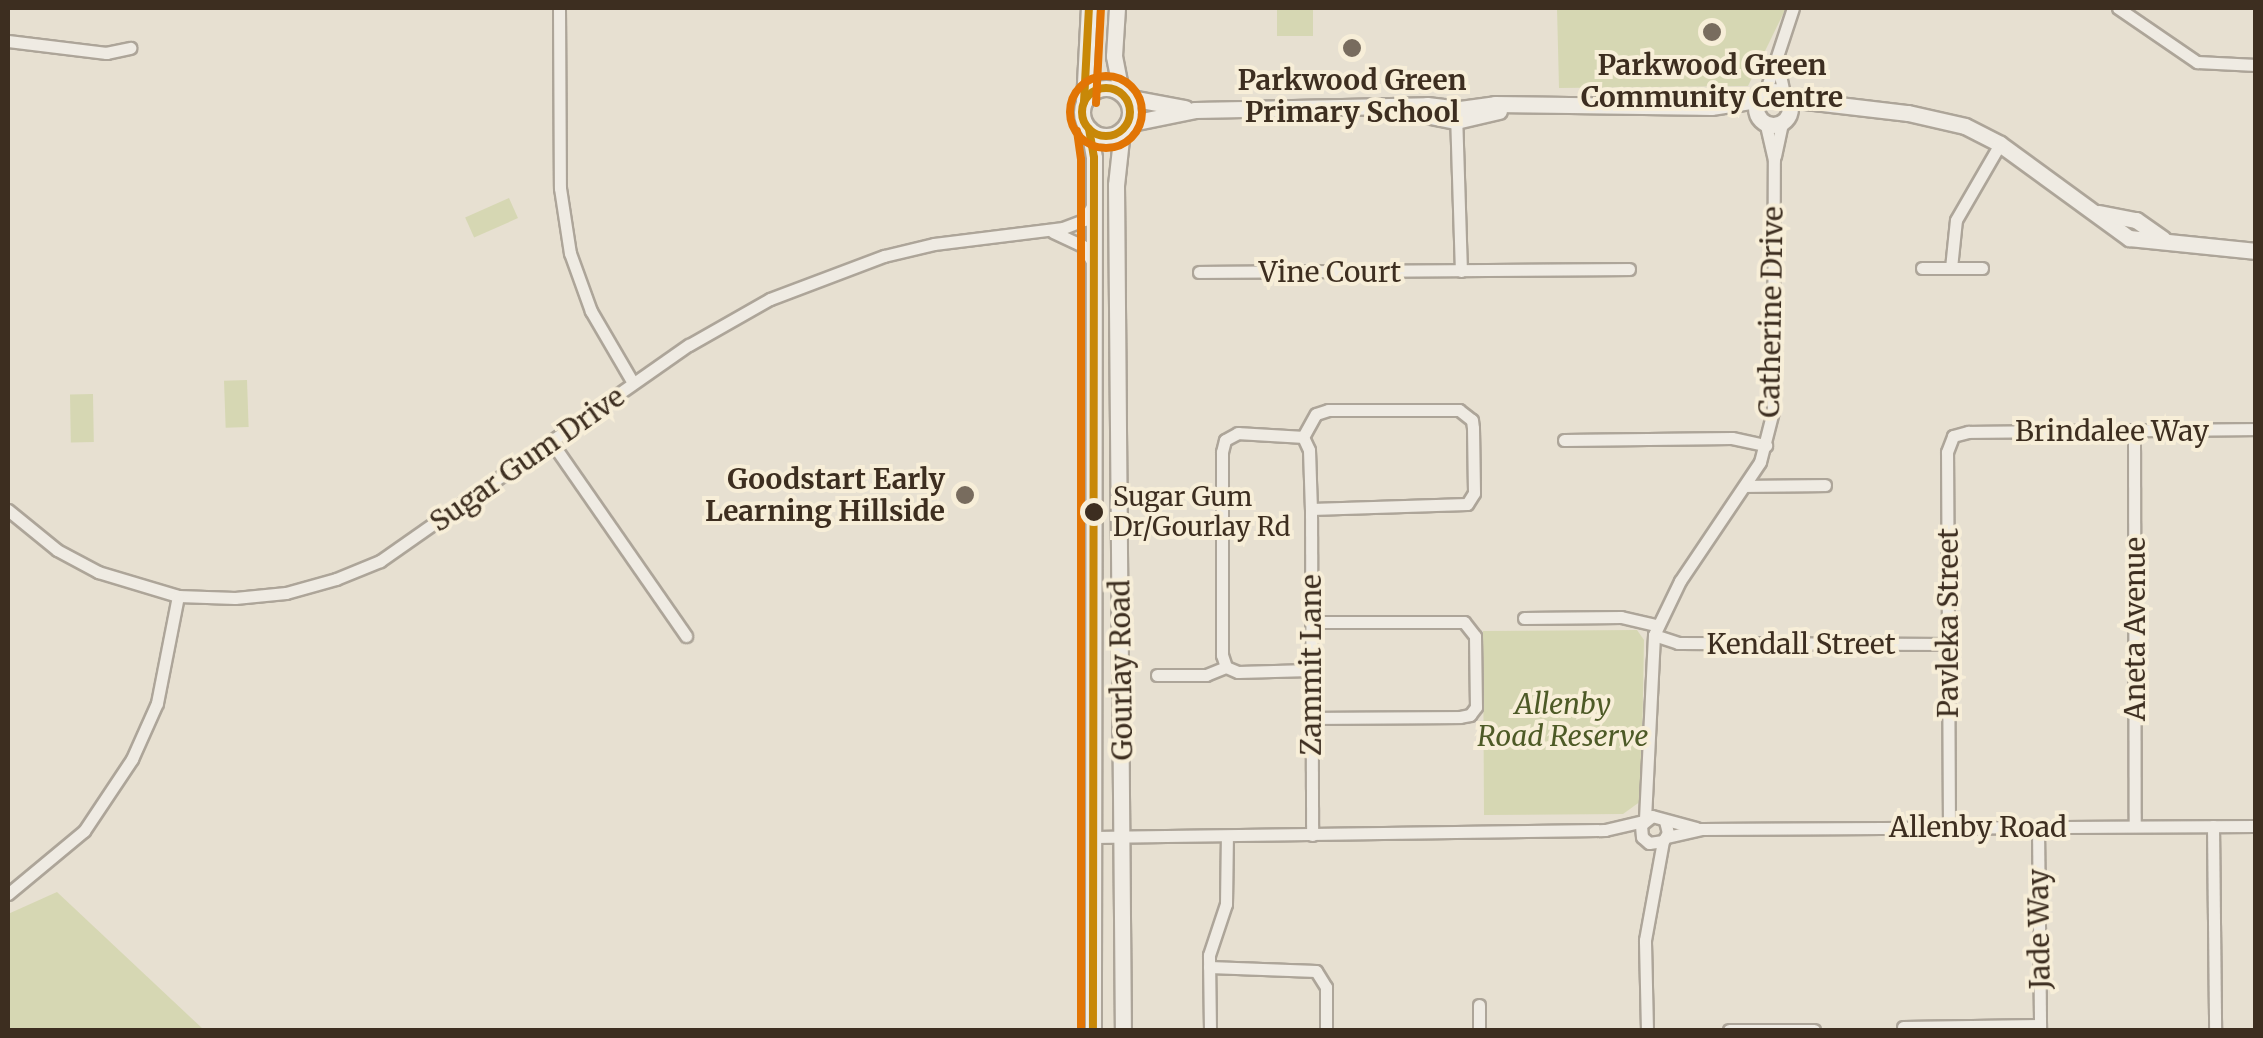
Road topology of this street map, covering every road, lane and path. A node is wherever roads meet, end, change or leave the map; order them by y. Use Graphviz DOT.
graph roads {
  1 [pos="560,8"];
  2 [pos="1089,8"];
  3 [pos="1117,8"];
  4 [pos="1794,8"];
  5 [pos="2118,8"];
  6 [pos="8,41"];
  7 [pos="130,48"];
  8 [pos="1776,56"];
  9 [pos="2256,65"];
  10 [pos="1123,95"];
  11 [pos="1761,96"];
  12 [pos="1786,96"];
  13 [pos="1084,102"];
  14 [pos="1711,107"];
  15 [pos="1837,108"];
  16 [pos="1195,110"];
  17 [pos="1456,115"];
  18 [pos="1774,120"];
  19 [pos="1125,127"];
  20 [pos="1088,129"];
  21 [pos="2000,144"];
  22 [pos="1092,206"];
  23 [pos="1049,231"];
  24 [pos="2256,251"];
  25 [pos="1091,260"];
  26 [pos="1922,268"];
  27 [pos="1952,268"];
  28 [pos="1982,268"];
  29 [pos="1630,269"];
  30 [pos="1461,271"];
  31 [pos="1200,272"];
  32 [pos="634,383"];
  33 [pos="2256,429"];
  34 [pos="1968,432"];
  35 [pos="2134,432"];
  36 [pos="1303,437"];
  37 [pos="1564,440"];
  38 [pos="552,443"];
  39 [pos="1766,446"];
  40 [pos="1746,486"];
  41 [pos="1825,486"];
  42 [pos="1311,509"];
  43 [pos="8,510"];
  44 [pos="178,596"];
  45 [pos="1524,618"];
  46 [pos="1311,622"];
  47 [pos="1656,630"];
  48 [pos="686,636"];
  49 [pos="1949,644"];
  50 [pos="1226,667"];
  51 [pos="1310,670"];
  52 [pos="1158,674"];
  53 [pos="1312,718"];
  54 [pos="1648,790"];
  55 [pos="1663,819"];
  56 [pos="1644,820"];
  57 [pos="2135,826"];
  58 [pos="2213,826"];
  59 [pos="2256,826"];
  60 [pos="1949,828"];
  61 [pos="2038,828"];
  62 [pos="1701,829"];
  63 [pos="1605,830"];
  64 [pos="1312,835"];
  65 [pos="1094,836"];
  66 [pos="1122,836"];
  67 [pos="1227,836"];
  68 [pos="1644,839"];
  69 [pos="1665,839"];
  70 [pos="1654,878"];
  71 [pos="8,894"];
  72 [pos="1208,968"];
  73 [pos="1478,1004"];
  74 [pos="1903,1027"];
  75 [pos="2040,1028"];
  76 [pos="1093,1030"];
  77 [pos="1124,1030"];
  78 [pos="1210,1030"];
  79 [pos="1326,1030"];
  80 [pos="1478,1030"];
  81 [pos="1647,1030"];
  82 [pos="1729,1030"];
  83 [pos="1814,1030"];
  84 [pos="2215,1030"];
  1 -- 32 [label="street"];
  2 -- 13 [label="main road"];
  3 -- 10 [label="main road"];
  4 -- 8 [label="street"];
  5 -- 9 [label="street"];
  6 -- 7 [label="street"];
  8 -- 11 [label="street"];
  8 -- 12 [label="street"];
  10 -- 13 [label="main road"];
  10 -- 16 [label="main road"];
  10 -- 19 [label="main road"];
  11 -- 12 [label="main road"];
  11 -- 14 [label="main road"];
  11 -- 18 [label="main road"];
  12 -- 15 [label="main road"];
  12 -- 18 [label="main road"];
  13 -- 20 [label="main road"];
  14 -- 17 [label="main road"];
  14 -- 18 [label="main road"];
  15 -- 18 [label="main road"];
  15 -- 21 [label="main road"];
  16 -- 17 [label="main road"];
  16 -- 19 [label="main road"];
  17 -- 30 [label="street"];
  18 -- 39 [label="street, Catherine Drive"];
  19 -- 20 [label="main road"];
  19 -- 66 [label="main road, Gourlay Road"];
  20 -- 22 [label="main road, Gourlay Road"];
  21 -- 24 [label="main road"];
  21 -- 27 [label="street"];
  22 -- 23 [label="street, Sugar Gum Drive"];
  22 -- 25 [label="main road, Gourlay Road"];
  23 -- 25 [label="street"];
  23 -- 32 [label="street, Sugar Gum Drive"];
  25 -- 65 [label="main road, Gourlay Road"];
  26 -- 27 [label="street"];
  27 -- 28 [label="street"];
  29 -- 30 [label="street, Vine Court"];
  30 -- 31 [label="street, Vine Court"];
  32 -- 38 [label="street, Sugar Gum Drive"];
  33 -- 35 [label="street, Brindalee Way"];
  34 -- 35 [label="street, Brindalee Way"];
  34 -- 49 [label="street, Pavleka Street"];
  35 -- 57 [label="street, Aneta Avenue"];
  36 -- 42 [label="street, Zammit Lane"];
  36 -- 42 [label="street"];
  36 -- 50 [label="street"];
  37 -- 39 [label="street"];
  38 -- 44 [label="street, Sugar Gum Drive"];
  38 -- 48 [label="street"];
  39 -- 40 [label="street, Catherine Drive"];
  40 -- 41 [label="street"];
  40 -- 47 [label="street, Catherine Drive"];
  42 -- 46 [label="street, Zammit Lane"];
  43 -- 44 [label="street, Sugar Gum Drive"];
  44 -- 71 [label="street"];
  45 -- 47 [label="street, Kendall Street"];
  46 -- 51 [label="street, Zammit Lane"];
  46 -- 53 [label="street"];
  47 -- 49 [label="street, Kendall Street"];
  47 -- 54 [label="street, Catherine Drive"];
  49 -- 60 [label="street, Pavleka Street"];
  50 -- 51 [label="street"];
  50 -- 52 [label="street"];
  51 -- 53 [label="street, Zammit Lane"];
  53 -- 64 [label="street, Zammit Lane"];
  54 -- 55 [label="street, Catherine Drive"];
  54 -- 56 [label="street, Catherine Drive"];
  55 -- 56 [label="street"];
  55 -- 62 [label="street, Allenby Road"];
  55 -- 69 [label="street"];
  56 -- 63 [label="street"];
  56 -- 68 [label="street, Catherine Drive"];
  57 -- 58 [label="street, Allenby Road"];
  57 -- 61 [label="street, Allenby Road"];
  58 -- 59 [label="street, Allenby Road"];
  58 -- 84 [label="street"];
  60 -- 61 [label="street, Allenby Road"];
  60 -- 62 [label="street, Allenby Road"];
  61 -- 75 [label="street, Jade Way"];
  62 -- 69 [label="street, Allenby Road"];
  63 -- 64 [label="street"];
  63 -- 68 [label="street"];
  64 -- 67 [label="street"];
  65 -- 66 [label="street"];
  65 -- 76 [label="main road, Gourlay Road"];
  66 -- 67 [label="street"];
  66 -- 77 [label="main road, Gourlay Road"];
  67 -- 72 [label="street"];
  68 -- 69 [label="street, Allenby Road"];
  68 -- 70 [label="street, Catherine Drive"];
  69 -- 70 [label="street"];
  70 -- 81 [label="street"];
  72 -- 78 [label="street"];
  72 -- 79 [label="street"];
  73 -- 80 [label="street"];
  74 -- 75 [label="street"];
  82 -- 83 [label="street"];
}
